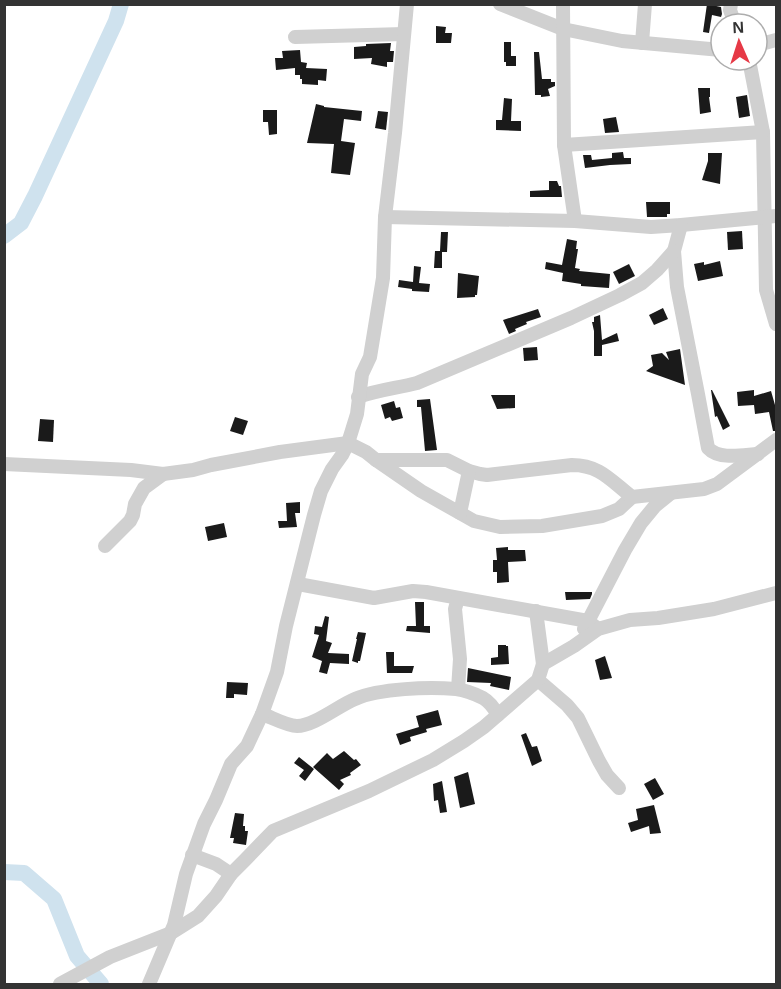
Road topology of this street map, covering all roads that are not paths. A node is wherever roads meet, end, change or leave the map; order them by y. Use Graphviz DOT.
graph roads {
  1 [pos="407,4"];
  2 [pos="500,4"];
  3 [pos="563,4"];
  4 [pos="645,4"];
  5 [pos="564,29"];
  6 [pos="404,34"];
  7 [pos="295,37"];
  8 [pos="642,43"];
  9 [pos="709,50"];
  10 [pos="751,72"];
  11 [pos="763,132"];
  12 [pos="564,145"];
  13 [pos="771,216"];
  14 [pos="386,217"];
  15 [pos="575,221"];
  16 [pos="681,225"];
  17 [pos="674,251"];
  18 [pos="777,324"];
  19 [pos="358,397"];
  20 [pos="777,440"];
  21 [pos="348,443"];
  22 [pos="758,454"];
  23 [pos="376,460"];
  24 [pos="4,464"];
  25 [pos="469,471"];
  26 [pos="163,474"];
  27 [pos="673,492"];
  28 [pos="632,497"];
  29 [pos="460,513"];
  30 [pos="105,546"];
  31 [pos="297,585"];
  32 [pos="777,594"];
  33 [pos="458,598"];
  34 [pos="536,612"];
  35 [pos="593,625"];
  36 [pos="543,664"];
  37 [pos="538,680"];
  38 [pos="458,689"];
  39 [pos="262,714"];
  40 [pos="498,715"];
  41 [pos="619,788"];
  42 [pos="192,855"];
  43 [pos="231,874"];
  44 [pos="171,933"];
  45 [pos="60,984"];
  46 [pos="149,984"];
  1 -- 6 [label="street"];
  2 -- 5 [label="street"];
  3 -- 5 [label="street"];
  4 -- 8 [label="street"];
  5 -- 8 [label="street"];
  5 -- 12 [label="street"];
  6 -- 7 [label="street"];
  6 -- 14 [label="street"];
  8 -- 9 [label="street"];
  10 -- 11 [label="street"];
  11 -- 12 [label="street"];
  11 -- 13 [label="street"];
  12 -- 15 [label="street"];
  13 -- 16 [label="street"];
  13 -- 18 [label="street"];
  14 -- 15 [label="street"];
  14 -- 19 [label="street"];
  15 -- 16 [label="street"];
  16 -- 17 [label="street"];
  17 -- 19 [label="street"];
  17 -- 22 [label="street"];
  19 -- 21 [label="street"];
  20 -- 22 [label="street"];
  21 -- 23 [label="street"];
  21 -- 26 [label="street"];
  21 -- 31 [label="street"];
  22 -- 27 [label="street"];
  23 -- 25 [label="street"];
  23 -- 29 [label="street"];
  24 -- 26 [label="street"];
  25 -- 28 [label="street"];
  25 -- 29 [label="street"];
  26 -- 30 [label="street"];
  27 -- 28 [label="street"];
  27 -- 35 [label="street"];
  28 -- 29 [label="street"];
  31 -- 33 [label="street"];
  31 -- 39 [label="street"];
  32 -- 35 [label="street"];
  33 -- 34 [label="street"];
  33 -- 38 [label="street"];
  34 -- 35 [label="street"];
  34 -- 36 [label="street"];
  35 -- 36 [label="street"];
  36 -- 37 [label="street"];
  37 -- 40 [label="street"];
  37 -- 41 [label="street"];
  38 -- 39 [label="street"];
  38 -- 40 [label="street"];
  39 -- 42 [label="street"];
  40 -- 43 [label="street"];
  42 -- 43 [label="street"];
  42 -- 44 [label="street"];
  43 -- 44 [label="street"];
  44 -- 45 [label="street"];
  44 -- 46 [label="street"];
}
